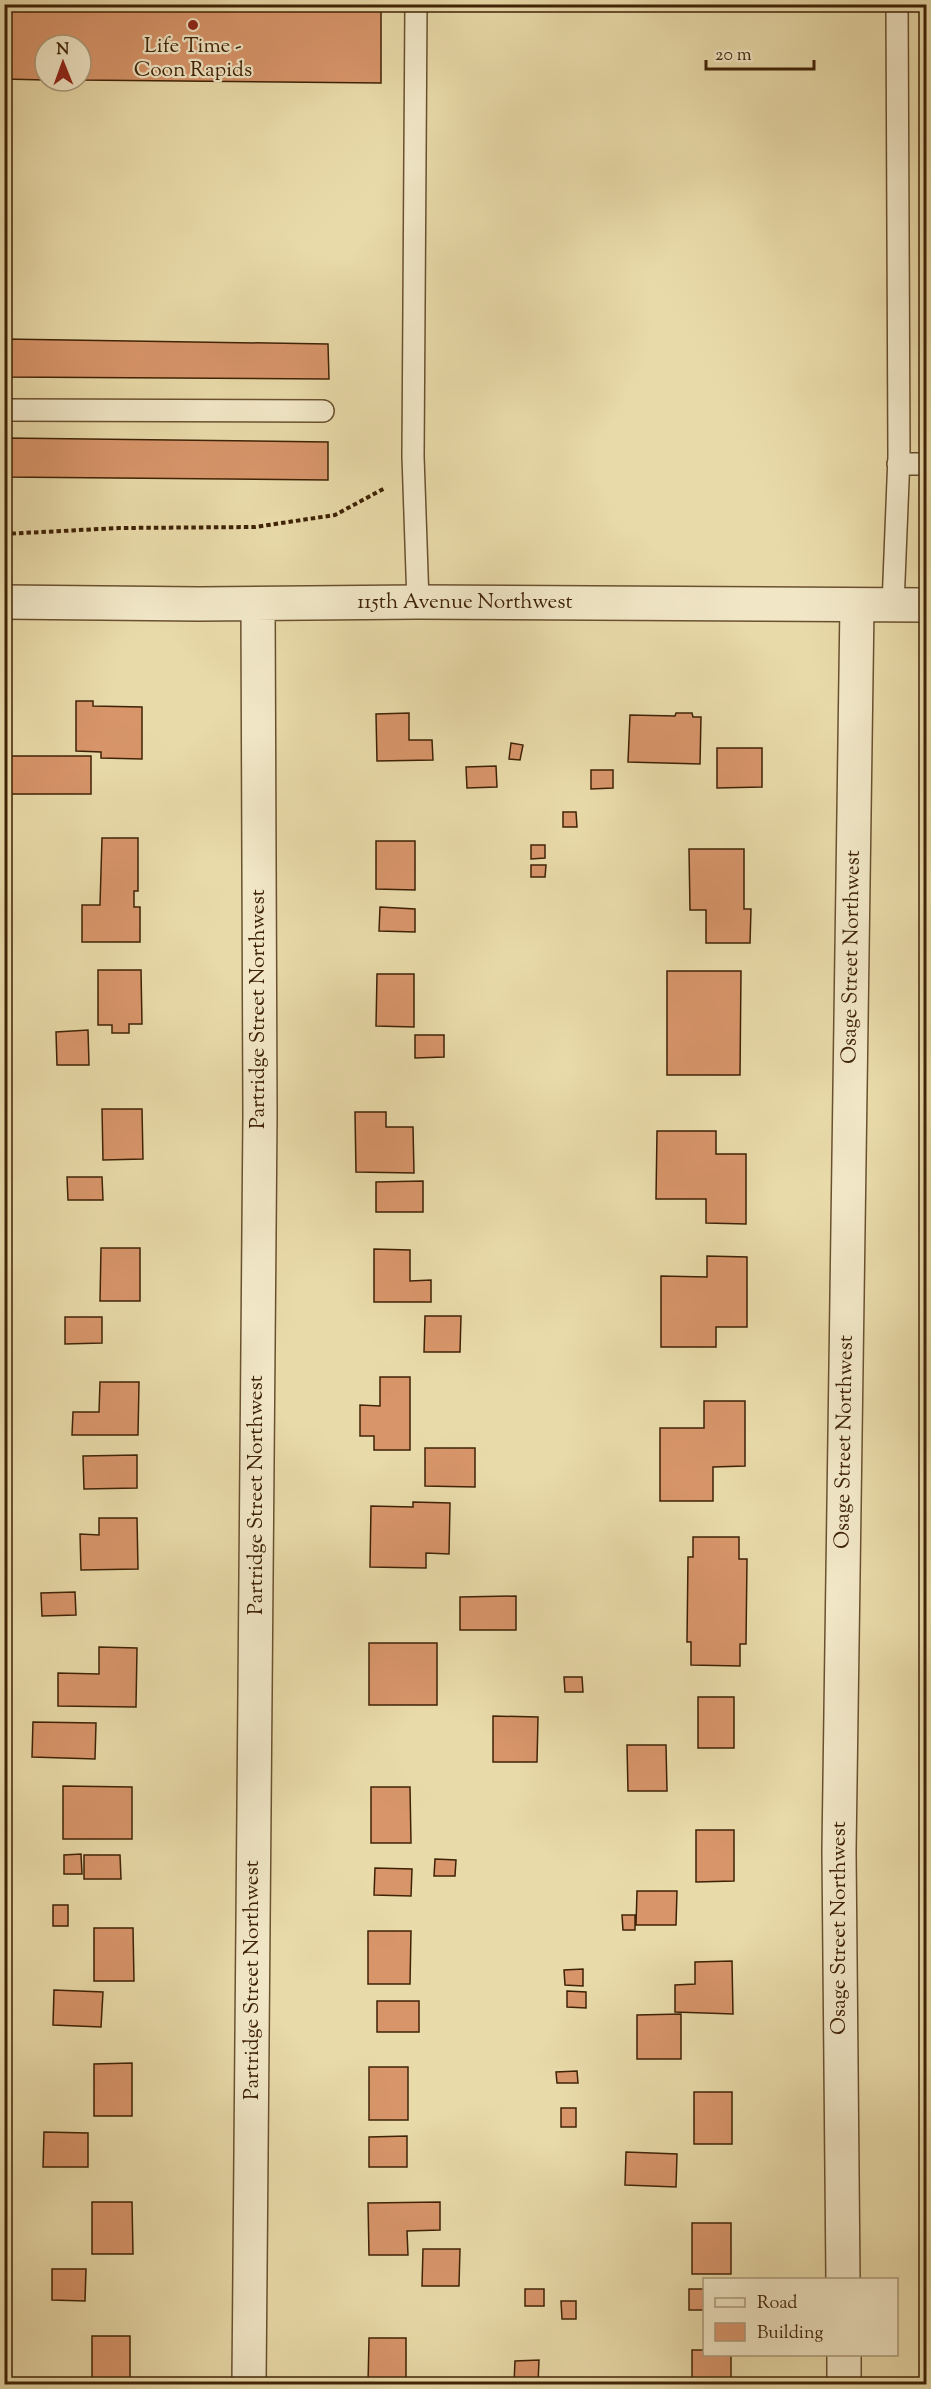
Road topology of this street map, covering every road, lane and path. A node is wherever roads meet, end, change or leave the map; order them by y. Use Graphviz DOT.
graph roads {
  1 [pos="416,4"];
  2 [pos="897,4"];
  3 [pos="4,410"];
  4 [pos="323,411"];
  5 [pos="898,464"];
  6 [pos="927,464"];
  7 [pos="414,478"];
  8 [pos="4,534"];
  9 [pos="4,602"];
  10 [pos="418,602"];
  11 [pos="258,604"];
  12 [pos="857,605"];
  13 [pos="893,605"];
  14 [pos="927,606"];
  15 [pos="843,2278"];
  16 [pos="844,2356"];
  17 [pos="249,2385"];
  18 [pos="844,2385"];
  1 -- 7 [label="lane"];
  2 -- 5 [label="lane"];
  3 -- 4 [label="lane"];
  5 -- 6 [label="lane"];
  5 -- 13 [label="lane"];
  7 -- 8 [label="path"];
  7 -- 10 [label="lane"];
  9 -- 11 [label="street, 115th Avenue Northwest"];
  10 -- 11 [label="street, 115th Avenue Northwest"];
  10 -- 12 [label="street, 115th Avenue Northwest"];
  11 -- 17 [label="street, Partridge Street Northwest"];
  12 -- 13 [label="street, 115th Avenue Northwest"];
  12 -- 15 [label="street, Osage Street Northwest"];
  13 -- 14 [label="street, 115th Avenue Northwest"];
  16 -- 18 [label="street"];
}
